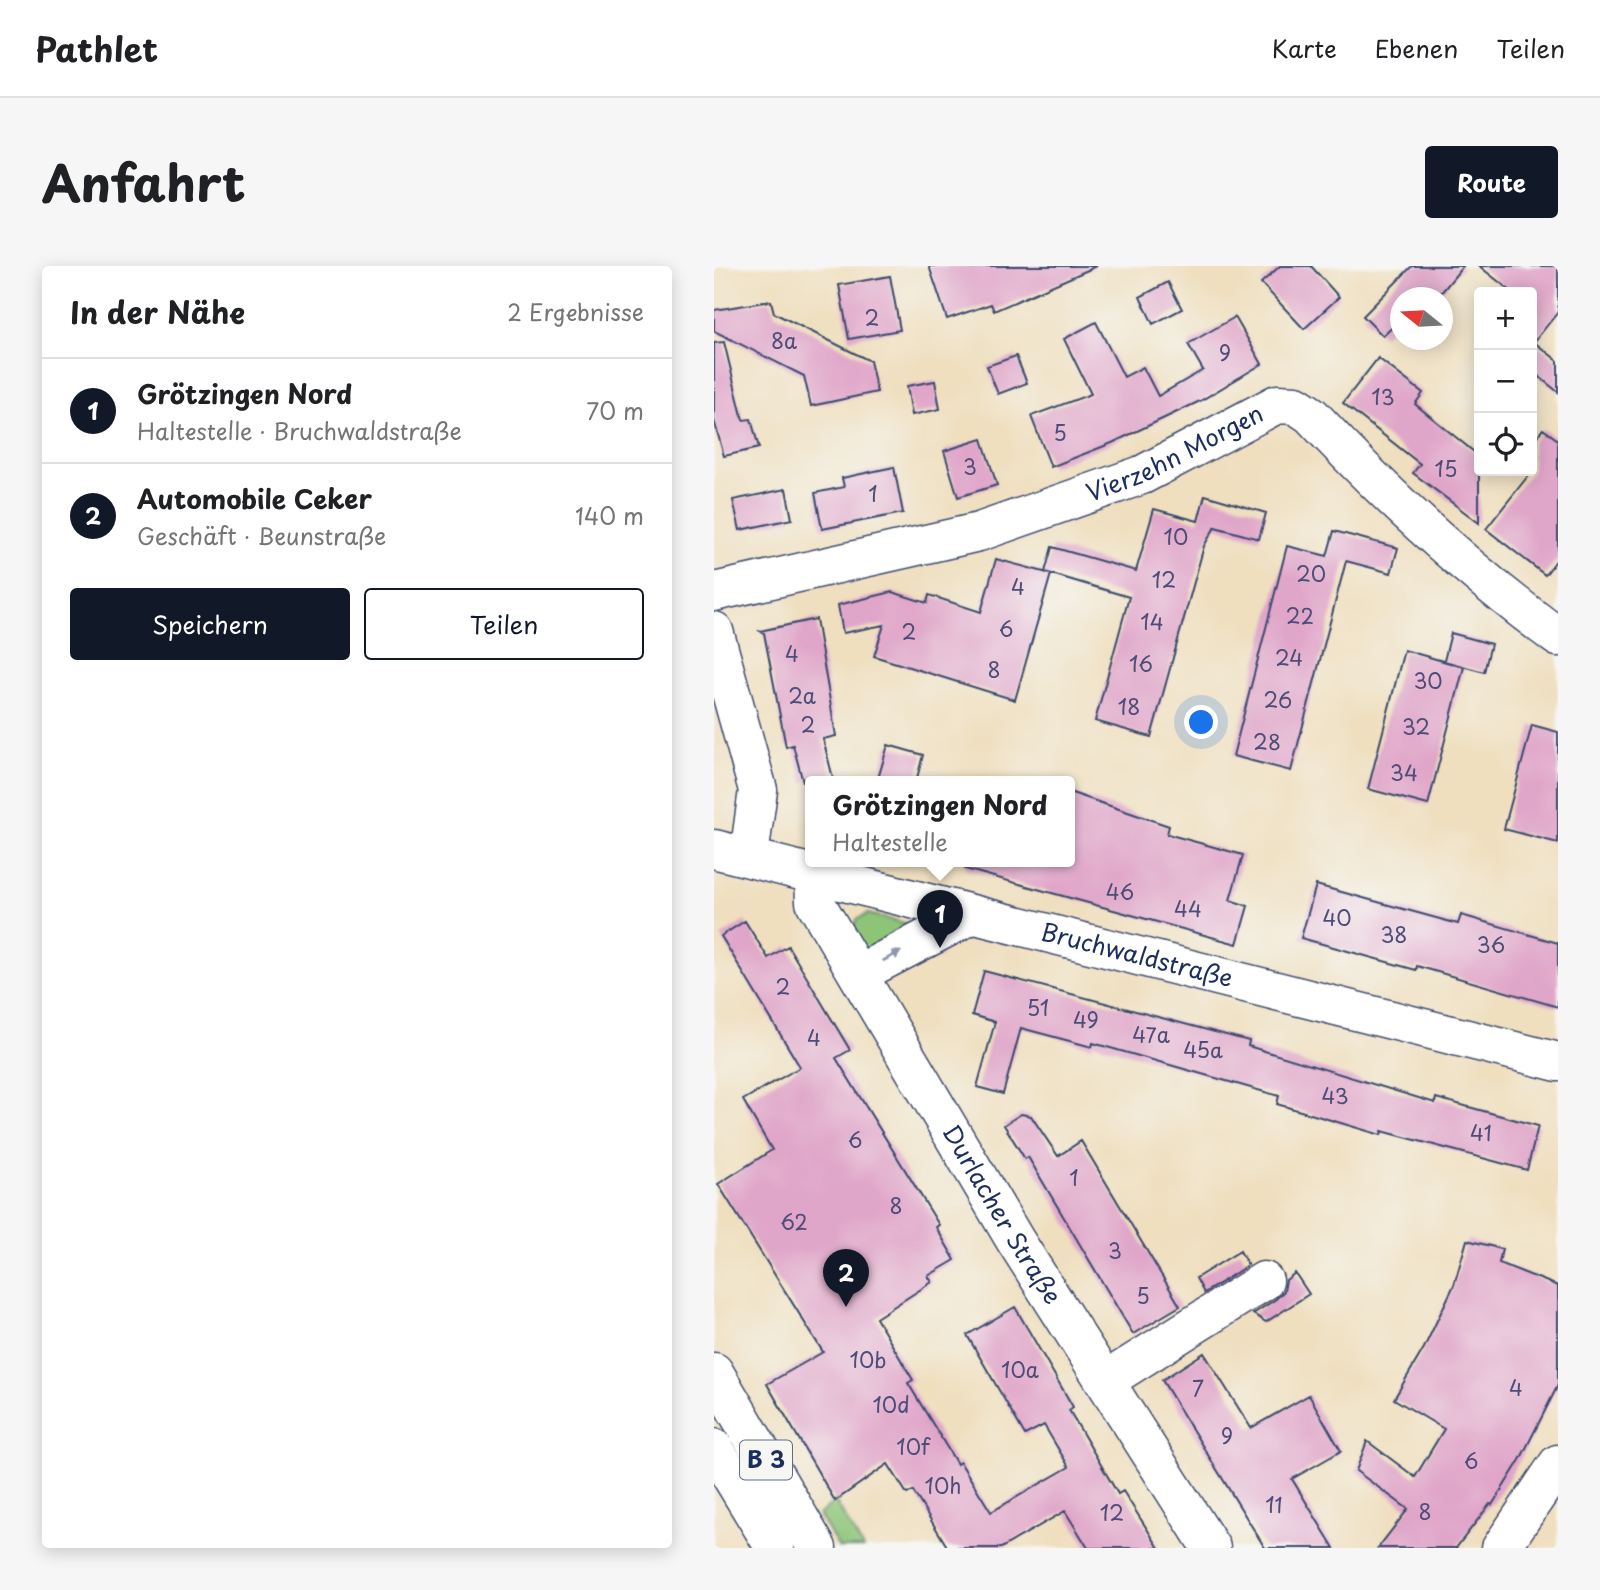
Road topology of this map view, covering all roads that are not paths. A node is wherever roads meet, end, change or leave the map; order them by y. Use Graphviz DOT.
graph roads {
  1 [pos="714,592"];
  2 [pos="714,631"];
  3 [pos="1558,637"];
  4 [pos="732,853"];
  5 [pos="814,872"];
  6 [pos="971,915"];
  7 [pos="858,974"];
  8 [pos="1558,1062"];
  9 [pos="1264,1280"];
  10 [pos="714,1372"];
  11 [pos="1105,1381"];
  12 [pos="714,1448"];
  13 [pos="1558,1464"];
  14 [pos="775,1548"];
  15 [pos="817,1548"];
  16 [pos="1211,1548"];
  17 [pos="1501,1548"];
  1 -- 3 [label="street, Vierzehn Morgen"];
  2 -- 4 [label="street"];
  4 -- 5 [label="street, Bruchwaldstraße"];
  5 -- 6 [label="street, Bruchwaldstraße"];
  5 -- 7 [label="street, Durlacher Straße"];
  7 -- 6 [label="street, one-way"];
  6 -- 8 [label="street, Bruchwaldstraße"];
  7 -- 11 [label="street, Durlacher Straße"];
  9 -- 11 [label="street"];
  10 -- 15 [label="street, B 3"];
  11 -- 16 [label="street, Durlacher Straße"];
  12 -- 14 [label="street"];
  13 -- 17 [label="street"];
}
